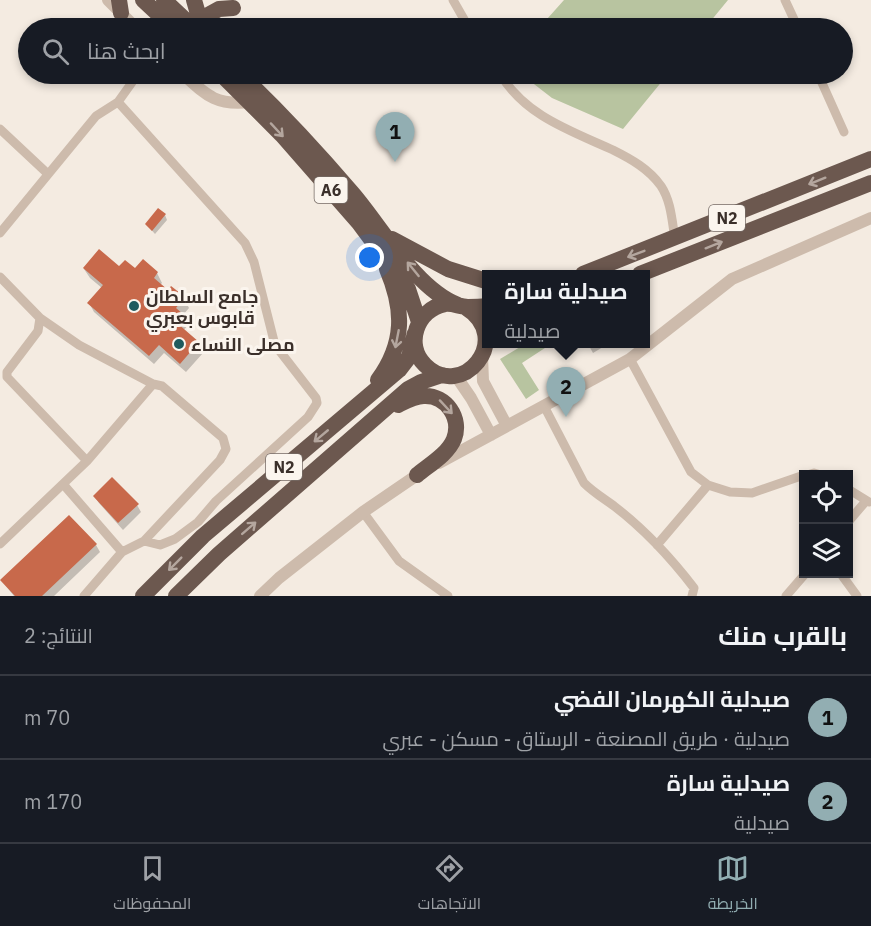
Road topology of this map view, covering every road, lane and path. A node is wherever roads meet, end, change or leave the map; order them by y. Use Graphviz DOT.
graph roads {
  1 [pos="108,0"];
  2 [pos="143,0"];
  3 [pos="164,0"];
  4 [pos="194,0"];
  5 [pos="453,0"];
  6 [pos="784,0"];
  7 [pos="229,4"];
  8 [pos="120,7"];
  9 [pos="162,18"];
  10 [pos="188,18"];
  11 [pos="197,18"];
  12 [pos="208,18"];
  13 [pos="463,18"];
  14 [pos="793,18"];
  15 [pos="131,84"];
  16 [pos="195,84"];
  17 [pos="231,84"];
  18 [pos="250,84"];
  19 [pos="506,84"];
  20 [pos="822,84"];
  21 [pos="118,102"];
  22 [pos="250,102"];
  23 [pos="0,129"];
  24 [pos="844,132"];
  25 [pos="871,159"];
  26 [pos="48,174"];
  27 [pos="871,183"];
  28 [pos="871,218"];
  29 [pos="0,233"];
  30 [pos="675,239"];
  31 [pos="380,240"];
  32 [pos="593,270"];
  33 [pos="650,270"];
  34 [pos="0,277"];
  35 [pos="482,280"];
  36 [pos="462,306"];
  37 [pos="482,306"];
  38 [pos="40,318"];
  39 [pos="482,324"];
  40 [pos="417,328"];
  41 [pos="650,343"];
  42 [pos="644,348"];
  43 [pos="486,349"];
  44 [pos="630,359"];
  45 [pos="449,375"];
  46 [pos="153,384"];
  47 [pos="544,406"];
  48 [pos="376,417"];
  49 [pos="341,420"];
  50 [pos="507,426"];
  51 [pos="491,435"];
  52 [pos="87,461"];
  53 [pos="417,475"];
  54 [pos="799,477"];
  55 [pos="63,484"];
  56 [pos="708,485"];
  57 [pos="853,492"];
  58 [pos="869,502"];
  59 [pos="363,512"];
  60 [pos="853,518"];
  61 [pos="144,541"];
  62 [pos="0,544"];
  63 [pos="657,545"];
  64 [pos="122,552"];
  65 [pos="801,578"];
  66 [pos="844,578"];
  67 [pos="84,596"];
  68 [pos="142,596"];
  69 [pos="176,596"];
  70 [pos="260,596"];
  71 [pos="448,596"];
  72 [pos="692,596"];
  73 [pos="786,596"];
  74 [pos="857,596"];
  1 -- 8 [label="street"];
  2 -- 9 [label="highway"];
  3 -- 10 [label="highway"];
  4 -- 11 [label="highway"];
  5 -- 13 [label="street"];
  6 -- 14 [label="street"];
  7 -- 12 [label="highway"];
  15 -- 21 [label="street"];
  16 -- 22 [label="street"];
  17 -- 22 [label="highway, A6"];
  18 -- 31 [label="highway, A6"];
  19 -- 30 [label="street"];
  20 -- 24 [label="street"];
  21 -- 26 [label="street"];
  21 -- 61 [label="street"];
  22 -- 31 [label="highway, A6, one-way"];
  23 -- 26 [label="street"];
  25 -- 30 [label="highway, N2, one-way"];
  26 -- 29 [label="street"];
  33 -- 27 [label="highway, N2, one-way"];
  28 -- 41 [label="street"];
  30 -- 32 [label="highway, N2, one-way"];
  31 -- 35 [label="highway"];
  36 -- 31 [label="highway, A6, one-way"];
  31 -- 40 [label="highway, A6"];
  31 -- 49 [label="highway, one-way"];
  34 -- 38 [label="street"];
  36 -- 37 [label="highway"];
  36 -- 39 [label="highway"];
  36 -- 40 [label="highway"];
  38 -- 46 [label="street"];
  38 -- 52 [label="street"];
  40 -- 45 [label="highway"];
  40 -- 49 [label="highway, N2"];
  42 -- 44 [label="street"];
  43 -- 45 [label="highway, N2"];
  43 -- 50 [label="street"];
  44 -- 47 [label="street"];
  44 -- 56 [label="street"];
  45 -- 48 [label="highway, N2"];
  45 -- 51 [label="street"];
  46 -- 52 [label="street"];
  46 -- 61 [label="street"];
  47 -- 50 [label="street"];
  47 -- 63 [label="street"];
  48 -- 53 [label="highway, one-way"];
  69 -- 48 [label="highway, N2, one-way"];
  49 -- 68 [label="highway, N2, one-way"];
  50 -- 51 [label="street"];
  51 -- 53 [label="street"];
  52 -- 55 [label="street"];
  53 -- 59 [label="street"];
  54 -- 56 [label="street"];
  55 -- 62 [label="street"];
  55 -- 64 [label="street"];
  56 -- 63 [label="street"];
  57 -- 58 [label="street"];
  58 -- 60 [label="street"];
  59 -- 70 [label="street"];
  59 -- 71 [label="street"];
  61 -- 64 [label="street"];
  63 -- 72 [label="street"];
  64 -- 67 [label="street"];
  65 -- 73 [label="street"];
  66 -- 74 [label="street"];
}
